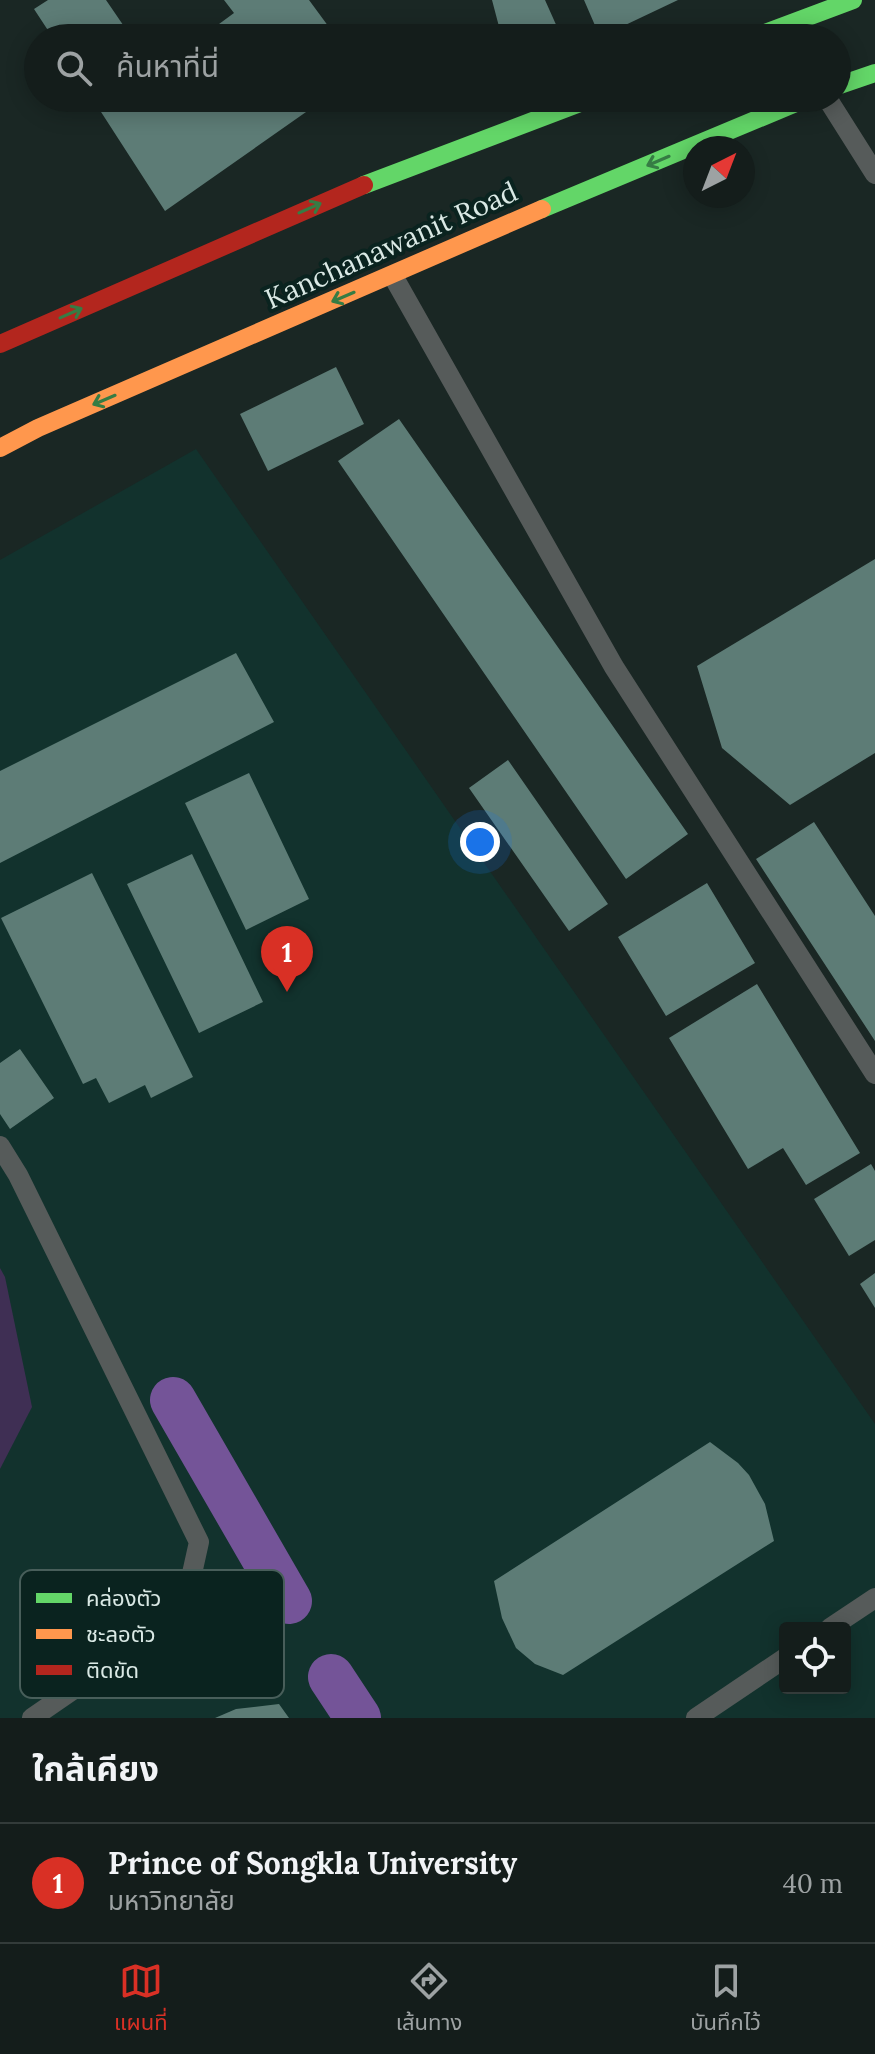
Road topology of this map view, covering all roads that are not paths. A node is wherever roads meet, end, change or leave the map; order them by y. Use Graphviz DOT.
graph roads {
  1 [pos="853,0"];
  2 [pos="807,24"];
  3 [pos="875,73"];
  4 [pos="851,81"];
  5 [pos="556,112"];
  6 [pos="774,112"];
  7 [pos="836,112"];
  8 [pos="875,174"];
  9 [pos="393,276"];
  10 [pos="0,344"];
  11 [pos="0,448"];
  12 [pos="875,1074"];
  13 [pos="0,1146"];
  14 [pos="193,1570"];
  15 [pos="875,1598"];
  16 [pos="839,1622"];
  17 [pos="779,1662"];
  18 [pos="61,1698"];
  19 [pos="32,1718"];
  20 [pos="696,1718"];
  1 -- 2 [label="main road"];
  3 -- 4 [label="main road"];
  10 -- 5 [label="main road, Kanchanawanit Road, one-way"];
  6 -- 9 [label="main road, Kanchanawanit Road, one-way"];
  7 -- 8 [label="lane"];
  9 -- 11 [label="main road, Kanchanawanit Road, one-way"];
  9 -- 12 [label="lane"];
  13 -- 14 [label="lane"];
  15 -- 16 [label="lane"];
  17 -- 20 [label="lane"];
  18 -- 19 [label="lane"];
}
